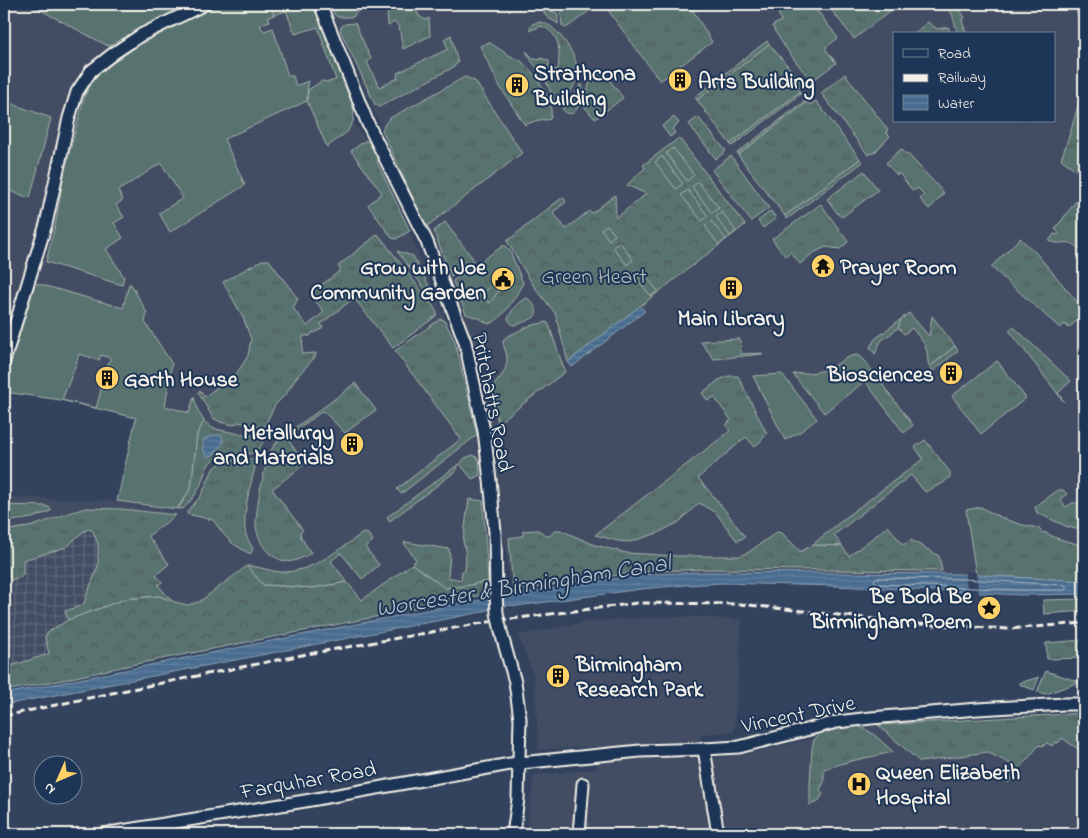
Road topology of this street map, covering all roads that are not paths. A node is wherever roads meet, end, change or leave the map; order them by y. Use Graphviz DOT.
graph roads {
  1 [pos="205,4"];
  2 [pos="320,4"];
  3 [pos="4,361"];
  4 [pos="1084,704"];
  5 [pos="704,750"];
  6 [pos="520,764"];
  7 [pos="583,784"];
  8 [pos="103,834"];
  9 [pos="513,834"];
  10 [pos="579,834"];
  11 [pos="718,834"];
  1 -- 3 [label="street"];
  2 -- 6 [label="street, Pritchatts Road, bridge"];
  4 -- 5 [label="street, Vincent Drive"];
  5 -- 6 [label="street, Vincent Drive"];
  5 -- 11 [label="street"];
  6 -- 8 [label="street, Farquhar Road"];
  6 -- 9 [label="street, Pritchatts Road"];
  7 -- 10 [label="street"];
}
